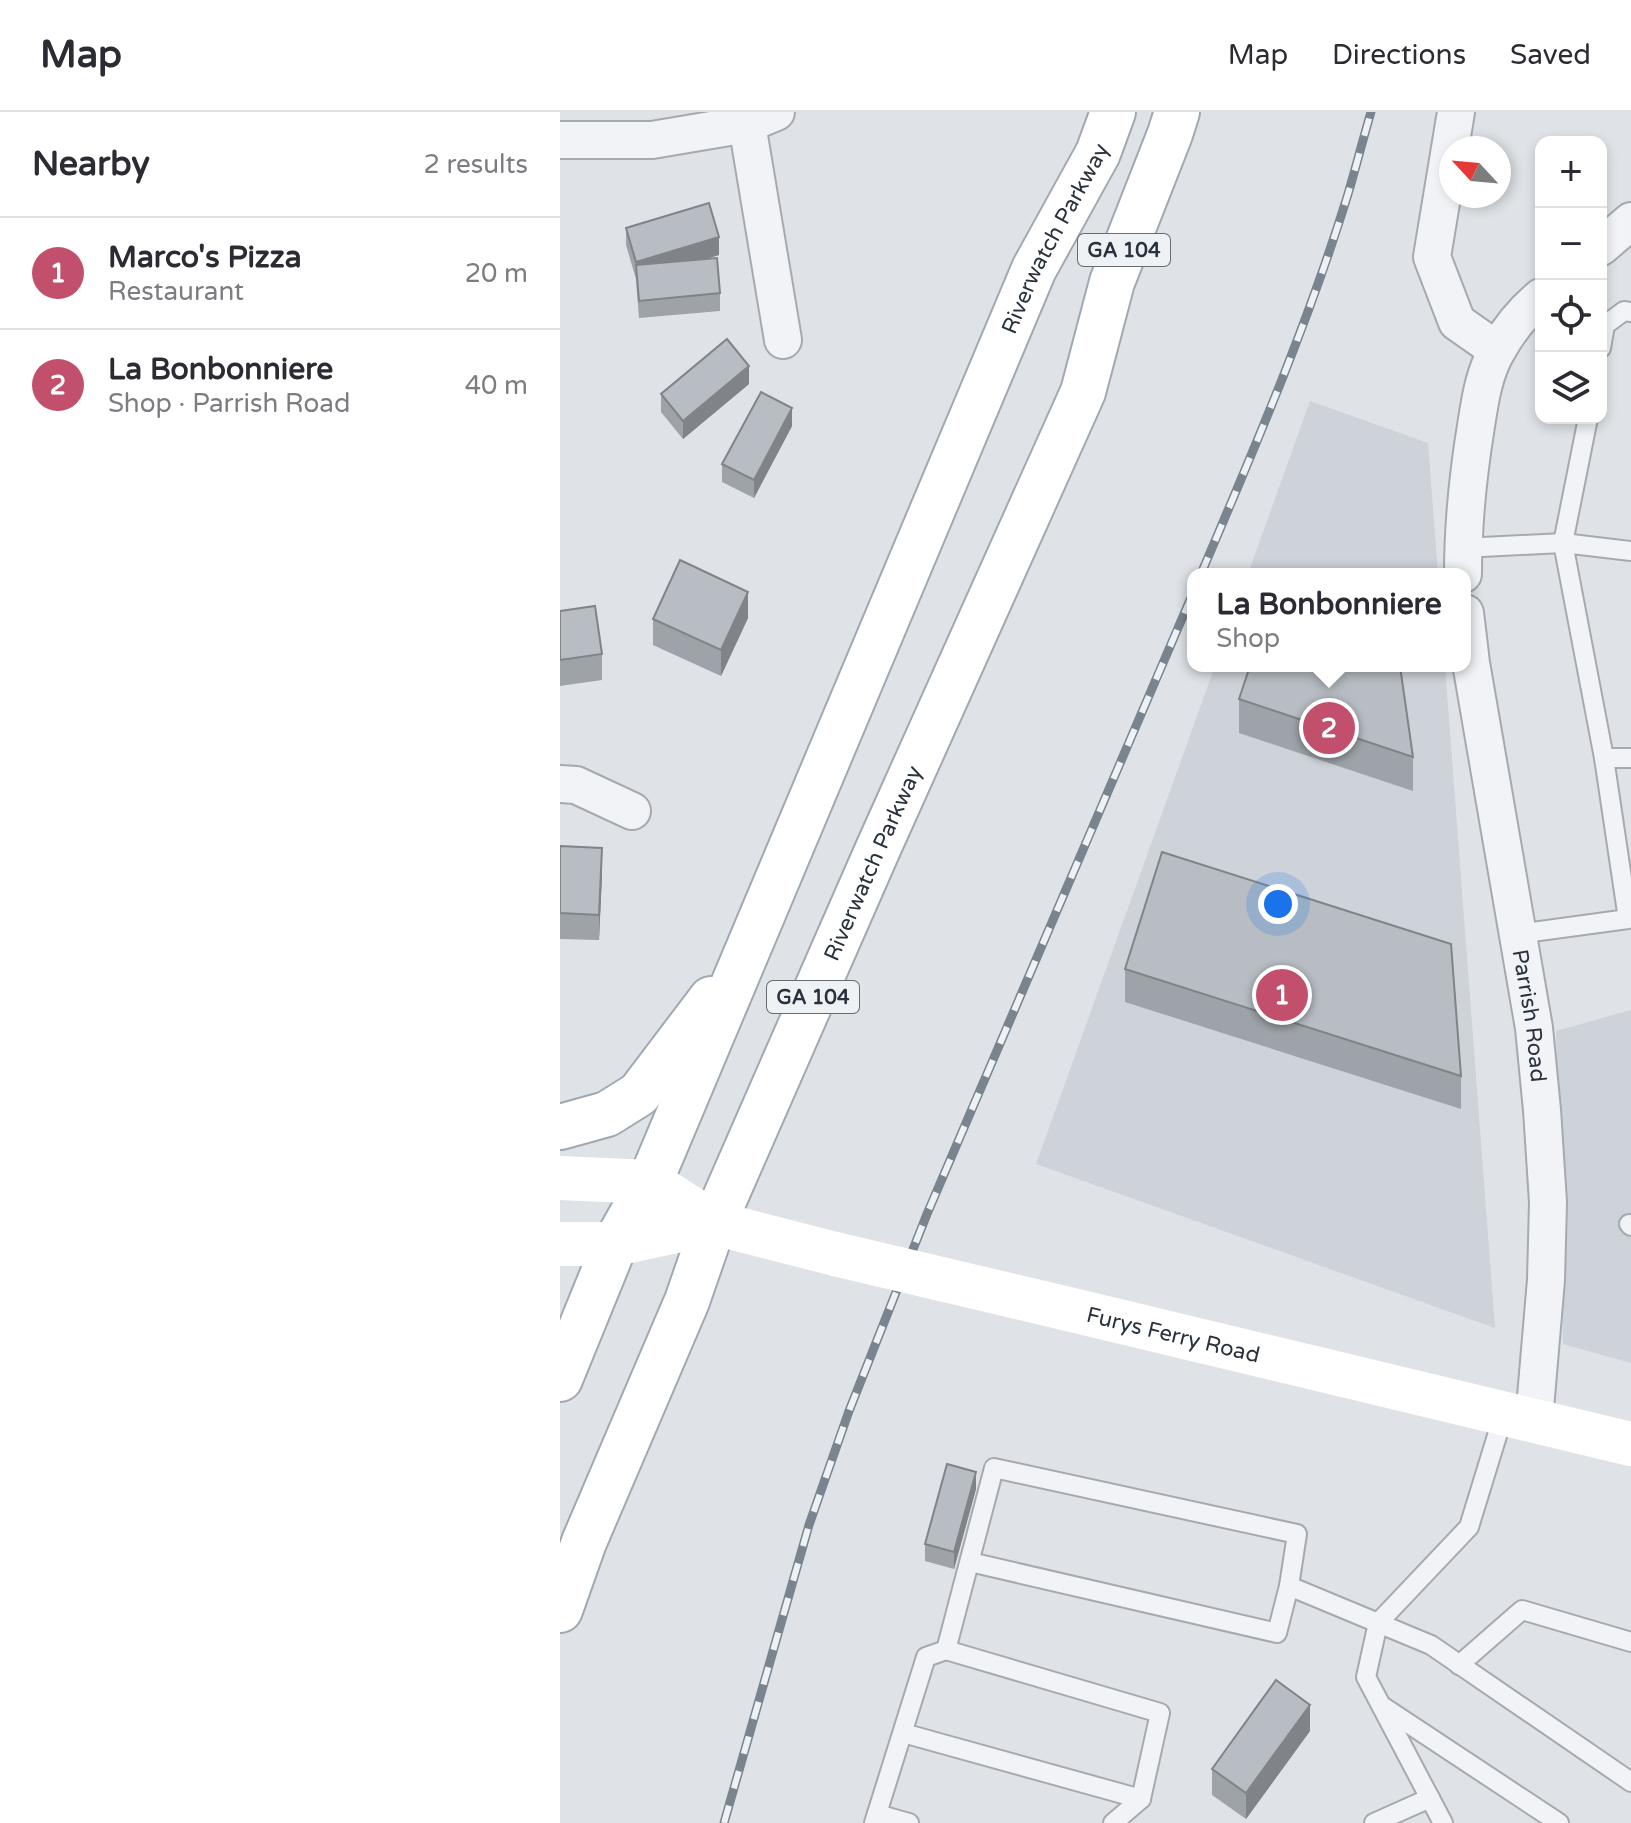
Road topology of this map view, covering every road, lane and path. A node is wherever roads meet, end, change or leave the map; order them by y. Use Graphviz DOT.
graph roads {
  1 [pos="1113,112"];
  2 [pos="1177,112"];
  3 [pos="1456,112"];
  4 [pos="762,118"];
  5 [pos="560,140"];
  6 [pos="1631,221"];
  7 [pos="1607,242"];
  8 [pos="1535,302"];
  9 [pos="1631,312"];
  10 [pos="1607,324"];
  11 [pos="783,340"];
  12 [pos="1497,350"];
  13 [pos="1587,424"];
  14 [pos="1563,543"];
  15 [pos="1631,551"];
  16 [pos="1463,561"];
  17 [pos="1471,663"];
  18 [pos="1604,758"];
  19 [pos="1631,758"];
  20 [pos="560,784"];
  21 [pos="632,811"];
  22 [pos="1629,921"];
  23 [pos="1518,934"];
  24 [pos="749,949"];
  25 [pos="560,1127"];
  26 [pos="560,1178"];
  27 [pos="650,1182"];
  28 [pos="714,1223"];
  29 [pos="560,1244"];
  30 [pos="615,1244"];
  31 [pos="560,1379"];
  32 [pos="1519,1417"];
  33 [pos="1631,1444"];
  34 [pos="970,1562"];
  35 [pos="1289,1586"];
  36 [pos="560,1610"];
  37 [pos="1378,1623"];
  38 [pos="1631,1642"];
  39 [pos="946,1650"];
  40 [pos="1459,1665"];
  41 [pos="1380,1705"];
  42 [pos="903,1733"];
  43 [pos="1631,1782"];
  44 [pos="1430,1798"];
  45 [pos="1141,1799"];
  46 [pos="876,1819"];
  47 [pos="1381,1822"];
  48 [pos="909,1823"];
  49 [pos="1113,1823"];
  50 [pos="1443,1823"];
  51 [pos="1559,1823"];
  1 -- 24 [label="main road, Riverwatch Parkway / GA 104"];
  2 -- 28 [label="main road, Riverwatch Parkway / GA 104"];
  3 -- 12 [label="street"];
  4 -- 5 [label="street"];
  4 -- 11 [label="street"];
  6 -- 7 [label="street"];
  8 -- 12 [label="street"];
  9 -- 10 [label="lane"];
  12 -- 16 [label="street"];
  13 -- 14 [label="lane"];
  14 -- 15 [label="lane"];
  14 -- 16 [label="lane"];
  14 -- 18 [label="lane"];
  17 -- 23 [label="street, Parrish Road"];
  18 -- 19 [label="lane"];
  18 -- 22 [label="lane"];
  20 -- 21 [label="street"];
  22 -- 23 [label="lane"];
  23 -- 32 [label="street, Parrish Road"];
  24 -- 25 [label="main road"];
  24 -- 27 [label="main road, Riverwatch Parkway / GA 104"];
  26 -- 27 [label="main road"];
  27 -- 28 [label="main road, Furys Ferry Road"];
  27 -- 30 [label="main road, Riverwatch Parkway / GA 104"];
  28 -- 30 [label="main road, Furys Ferry Road"];
  28 -- 32 [label="main road, Furys Ferry Road, bridge"];
  28 -- 36 [label="main road, Riverwatch Parkway / GA 104"];
  29 -- 30 [label="main road, Furys Ferry Road"];
  30 -- 31 [label="main road, Riverwatch Parkway / GA 104"];
  32 -- 33 [label="main road, Furys Ferry Road"];
  32 -- 37 [label="lane"];
  34 -- 35 [label="lane"];
  34 -- 35 [label="lane"];
  34 -- 39 [label="lane"];
  35 -- 37 [label="lane"];
  37 -- 40 [label="lane"];
  37 -- 41 [label="lane"];
  38 -- 40 [label="lane"];
  39 -- 42 [label="lane"];
  39 -- 45 [label="lane"];
  40 -- 43 [label="lane"];
  41 -- 44 [label="lane"];
  41 -- 51 [label="lane"];
  42 -- 45 [label="lane"];
  42 -- 46 [label="lane"];
  44 -- 47 [label="lane"];
  44 -- 50 [label="lane"];
  45 -- 49 [label="lane"];
  46 -- 48 [label="lane"];
}
